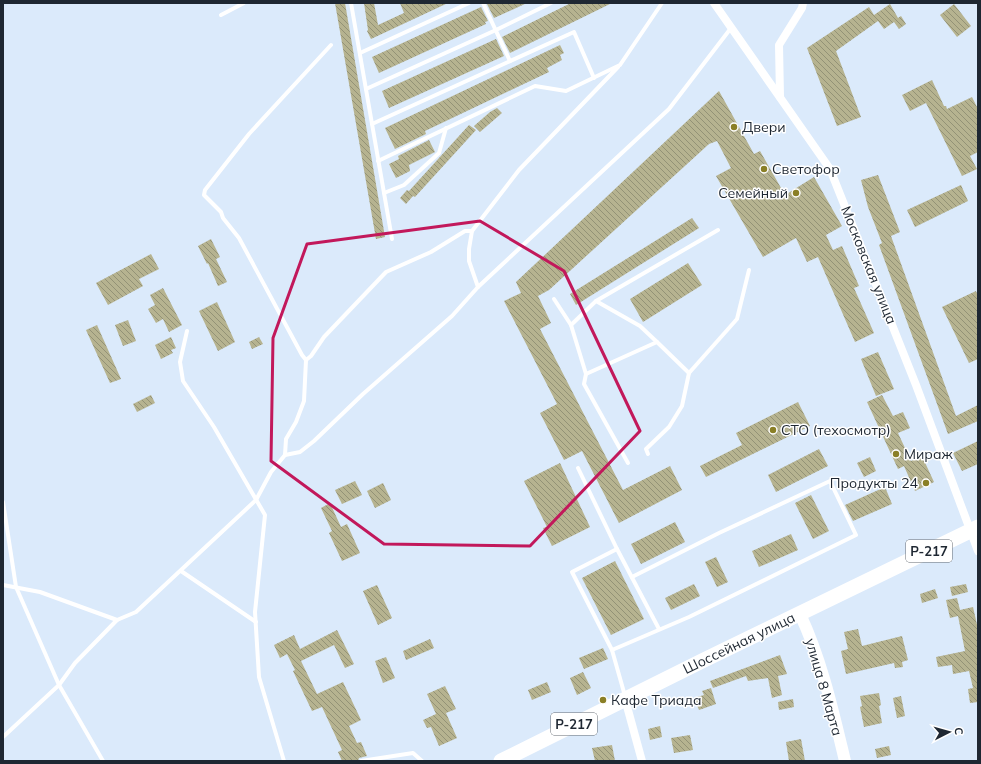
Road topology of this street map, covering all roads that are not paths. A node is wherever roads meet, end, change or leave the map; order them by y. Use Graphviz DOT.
graph roads {
  1 [pos="244,3"];
  2 [pos="350,3"];
  3 [pos="469,3"];
  4 [pos="483,3"];
  5 [pos="552,3"];
  6 [pos="662,3"];
  7 [pos="714,3"];
  8 [pos="803,3"];
  9 [pos="222,15"];
  10 [pos="732,28"];
  11 [pos="496,30"];
  12 [pos="331,44"];
  13 [pos="360,53"];
  14 [pos="510,61"];
  15 [pos="620,65"];
  16 [pos="594,78"];
  17 [pos="366,89"];
  18 [pos="780,97"];
  19 [pos="372,124"];
  20 [pos="446,128"];
  21 [pos="378,161"];
  22 [pos="384,193"];
  23 [pos="718,230"];
  24 [pos="472,231"];
  25 [pos="392,239"];
  26 [pos="749,270"];
  27 [pos="478,287"];
  28 [pos="554,299"];
  29 [pos="596,301"];
  30 [pos="571,325"];
  31 [pos="187,331"];
  32 [pos="657,342"];
  33 [pos="306,360"];
  34 [pos="689,373"];
  35 [pos="586,374"];
  36 [pos="648,454"];
  37 [pos="285,455"];
  38 [pos="628,462"];
  39 [pos="578,468"];
  40 [pos="256,500"];
  41 [pos="3,502"];
  42 [pos="974,529"];
  43 [pos="617,548"];
  44 [pos="978,551"];
  45 [pos="181,571"];
  46 [pos="632,577"];
  47 [pos="3,585"];
  48 [pos="16,586"];
  49 [pos="800,614"];
  50 [pos="117,620"];
  51 [pos="256,622"];
  52 [pos="659,630"];
  53 [pos="612,650"];
  54 [pos="59,685"];
  55 [pos="625,699"];
  56 [pos="3,737"];
  57 [pos="103,761"];
  58 [pos="284,761"];
  59 [pos="361,761"];
  60 [pos="422,761"];
  61 [pos="501,761"];
  62 [pos="642,761"];
  63 [pos="845,761"];
  1 -- 9 [label="lane"];
  2 -- 13 [label="lane"];
  3 -- 13 [label="lane"];
  4 -- 11 [label="lane"];
  5 -- 11 [label="lane"];
  6 -- 15 [label="lane"];
  7 -- 10 [label="street, Московская улица"];
  8 -- 18 [label="street"];
  10 -- 18 [label="street, Московская улица"];
  10 -- 27 [label="lane"];
  11 -- 14 [label="lane"];
  11 -- 17 [label="lane"];
  12 -- 33 [label="lane"];
  13 -- 17 [label="lane"];
  14 -- 16 [label="lane"];
  14 -- 19 [label="lane"];
  15 -- 16 [label="lane"];
  15 -- 24 [label="lane"];
  16 -- 20 [label="lane"];
  17 -- 19 [label="lane"];
  18 -- 42 [label="street, Московская улица"];
  19 -- 21 [label="lane"];
  20 -- 21 [label="lane"];
  20 -- 22 [label="lane"];
  21 -- 22 [label="lane"];
  22 -- 25 [label="lane"];
  23 -- 29 [label="lane"];
  24 -- 27 [label="lane"];
  24 -- 33 [label="lane"];
  26 -- 34 [label="lane"];
  27 -- 37 [label="lane"];
  28 -- 30 [label="lane"];
  29 -- 30 [label="lane"];
  29 -- 32 [label="lane"];
  30 -- 35 [label="lane"];
  31 -- 40 [label="lane"];
  32 -- 34 [label="lane"];
  32 -- 35 [label="lane"];
  33 -- 37 [label="lane"];
  34 -- 36 [label="lane"];
  35 -- 38 [label="lane"];
  37 -- 40 [label="lane"];
  39 -- 43 [label="lane"];
  40 -- 45 [label="lane"];
  40 -- 51 [label="lane"];
  41 -- 48 [label="lane"];
  42 -- 44 [label="street, Московская улица"];
  42 -- 49 [label="highway, Шоссейная улица / Р-217"];
  43 -- 46 [label="lane"];
  43 -- 53 [label="lane"];
  45 -- 50 [label="lane"];
  45 -- 51 [label="lane"];
  46 -- 52 [label="lane"];
  46 -- 52 [label="lane"];
  47 -- 48 [label="lane"];
  48 -- 50 [label="lane"];
  48 -- 54 [label="lane"];
  49 -- 55 [label="highway, Шоссейная улица / Р-217"];
  49 -- 63 [label="main road, улица 8 Марта"];
  50 -- 54 [label="lane"];
  51 -- 58 [label="lane"];
  52 -- 53 [label="lane"];
  53 -- 55 [label="lane"];
  54 -- 56 [label="lane"];
  54 -- 57 [label="lane"];
  55 -- 61 [label="highway, Шоссейная улица / Р-217"];
  55 -- 62 [label="street"];
  59 -- 60 [label="lane"];
}
